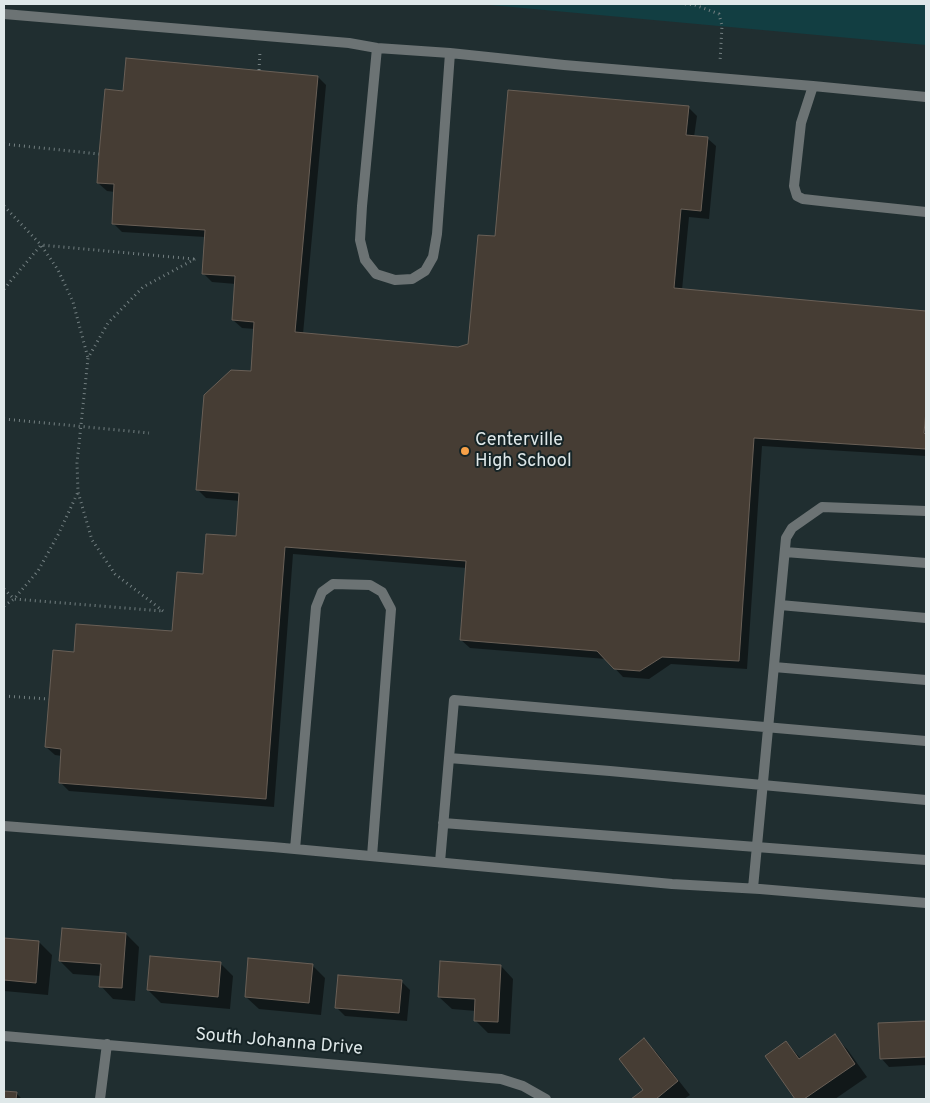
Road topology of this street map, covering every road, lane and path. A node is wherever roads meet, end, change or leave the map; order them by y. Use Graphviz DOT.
graph roads {
  1 [pos="685,4"];
  2 [pos="4,14"];
  3 [pos="377,48"];
  4 [pos="450,53"];
  5 [pos="719,78"];
  6 [pos="813,86"];
  7 [pos="926,97"];
  8 [pos="4,144"];
  9 [pos="99,154"];
  10 [pos="4,206"];
  11 [pos="926,212"];
  12 [pos="41,245"];
  13 [pos="4,289"];
  14 [pos="88,358"];
  15 [pos="4,419"];
  16 [pos="82,426"];
  17 [pos="149,433"];
  18 [pos="78,492"];
  19 [pos="926,511"];
  20 [pos="785,552"];
  21 [pos="926,563"];
  22 [pos="4,588"];
  23 [pos="14,599"];
  24 [pos="780,605"];
  25 [pos="4,606"];
  26 [pos="926,618"];
  27 [pos="774,667"];
  28 [pos="926,680"];
  29 [pos="4,696"];
  30 [pos="49,699"];
  31 [pos="768,728"];
  32 [pos="926,741"];
  33 [pos="449,758"];
  34 [pos="762,785"];
  35 [pos="926,800"];
  36 [pos="443,823"];
  37 [pos="4,826"];
  38 [pos="756,846"];
  39 [pos="294,849"];
  40 [pos="372,856"];
  41 [pos="926,860"];
  42 [pos="440,862"];
  43 [pos="753,888"];
  44 [pos="926,903"];
  45 [pos="4,1036"];
  46 [pos="107,1044"];
  47 [pos="100,1099"];
  48 [pos="546,1099"];
  1 -- 5 [label="path"];
  2 -- 3 [label="street"];
  3 -- 4 [label="street"];
  3 -- 4 [label="street"];
  4 -- 5 [label="street"];
  5 -- 6 [label="street"];
  6 -- 7 [label="street"];
  6 -- 11 [label="street"];
  8 -- 9 [label="path"];
  10 -- 12 [label="path"];
  12 -- 13 [label="path"];
  12 -- 14 [label="path"];
  12 -- 14 [label="path"];
  14 -- 16 [label="path"];
  15 -- 16 [label="path"];
  16 -- 17 [label="path"];
  16 -- 18 [label="path"];
  18 -- 23 [label="path"];
  18 -- 23 [label="path"];
  19 -- 20 [label="street"];
  20 -- 21 [label="street"];
  20 -- 24 [label="street"];
  22 -- 23 [label="path"];
  23 -- 25 [label="path"];
  24 -- 26 [label="street"];
  24 -- 27 [label="street"];
  27 -- 28 [label="street"];
  27 -- 31 [label="street"];
  29 -- 30 [label="path"];
  31 -- 32 [label="street"];
  31 -- 33 [label="street"];
  31 -- 34 [label="street"];
  33 -- 34 [label="street"];
  33 -- 36 [label="street"];
  34 -- 35 [label="street"];
  34 -- 38 [label="street"];
  36 -- 38 [label="street"];
  36 -- 42 [label="street"];
  37 -- 39 [label="street"];
  38 -- 41 [label="street"];
  38 -- 43 [label="street"];
  39 -- 40 [label="street"];
  39 -- 40 [label="street"];
  40 -- 42 [label="street"];
  42 -- 43 [label="street"];
  43 -- 44 [label="street"];
  45 -- 46 [label="street, South Johanna Drive"];
  46 -- 47 [label="street"];
  46 -- 48 [label="street, South Johanna Drive"];
}
